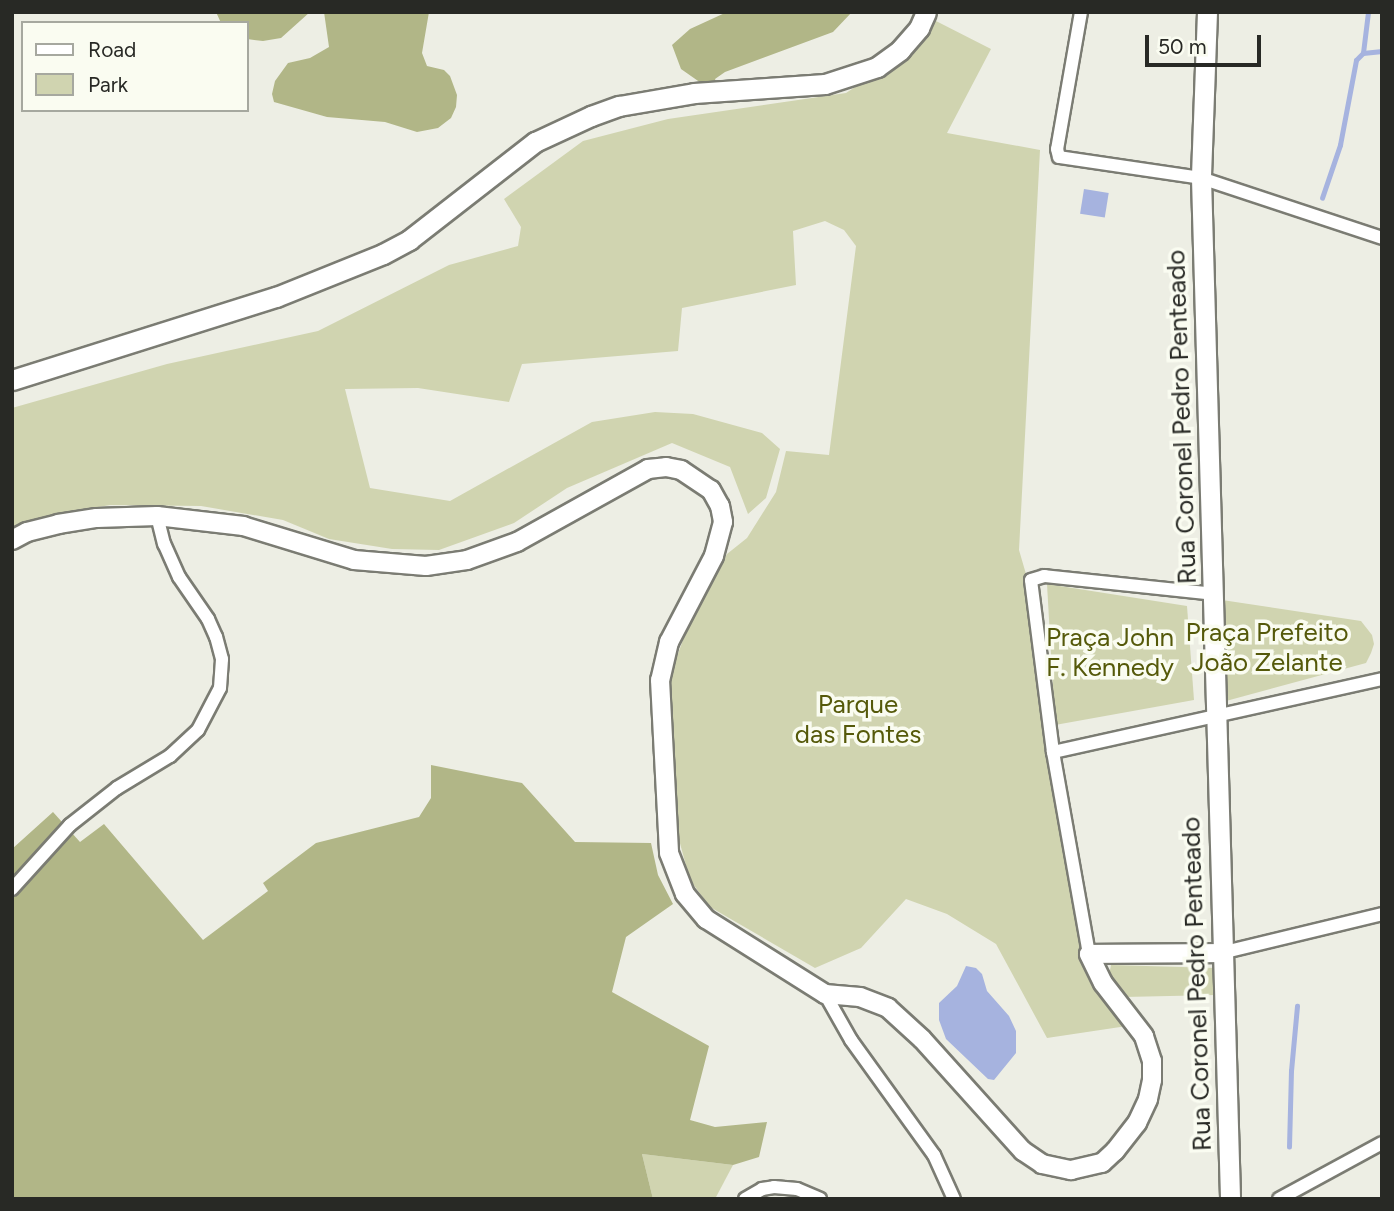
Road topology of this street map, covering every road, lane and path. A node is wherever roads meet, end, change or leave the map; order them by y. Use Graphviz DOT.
graph roads {
  1 [pos="926,12"];
  2 [pos="1081,12"];
  3 [pos="1207,12"];
  4 [pos="1201,178"];
  5 [pos="1382,238"];
  6 [pos="12,380"];
  7 [pos="157,516"];
  8 [pos="12,540"];
  9 [pos="1214,594"];
  10 [pos="1382,679"];
  11 [pos="1216,717"];
  12 [pos="1053,752"];
  13 [pos="12,889"];
  14 [pos="1382,914"];
  15 [pos="1221,953"];
  16 [pos="1089,954"];
  17 [pos="825,994"];
  18 [pos="1382,1143"];
  19 [pos="746,1197"];
  20 [pos="820,1199"];
  21 [pos="954,1199"];
  22 [pos="1230,1199"];
  23 [pos="1279,1199"];
  1 -- 6 [label="main road"];
  2 -- 4 [label="street"];
  3 -- 4 [label="main road, Rua Coronel Pedro Penteado"];
  4 -- 5 [label="street"];
  4 -- 9 [label="main road, Rua Coronel Pedro Penteado"];
  7 -- 8 [label="street"];
  7 -- 13 [label="street"];
  7 -- 17 [label="street"];
  9 -- 11 [label="main road, Rua Coronel Pedro Penteado"];
  9 -- 12 [label="street"];
  10 -- 11 [label="street"];
  11 -- 12 [label="street"];
  11 -- 15 [label="main road, Rua Coronel Pedro Penteado"];
  12 -- 16 [label="street"];
  14 -- 15 [label="street"];
  15 -- 16 [label="street"];
  15 -- 22 [label="main road, Rua Coronel Pedro Penteado"];
  16 -- 17 [label="street"];
  17 -- 21 [label="street"];
  18 -- 23 [label="street"];
  19 -- 20 [label="street"];
}
